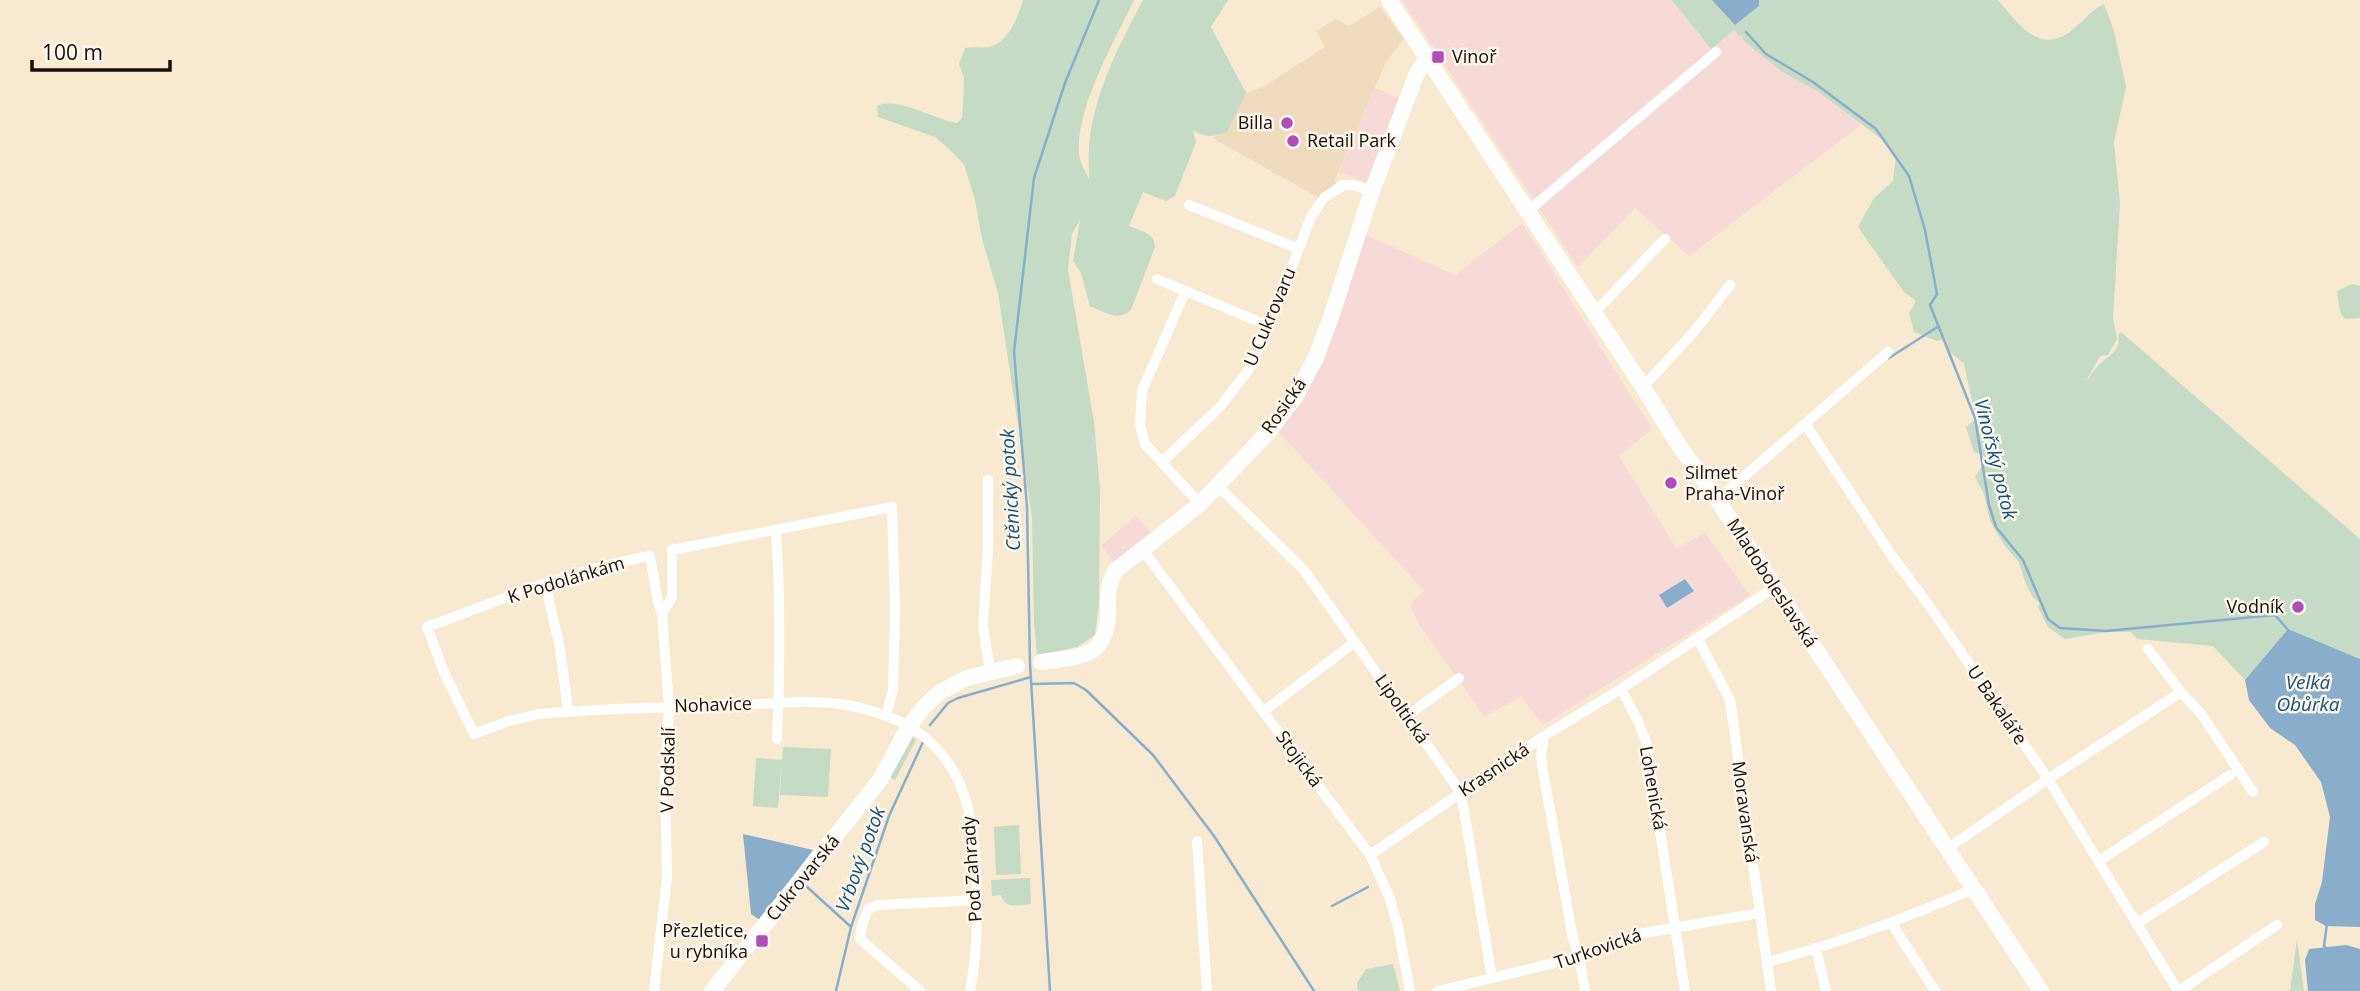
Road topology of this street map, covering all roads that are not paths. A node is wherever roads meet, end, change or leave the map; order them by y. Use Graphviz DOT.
graph roads {
  1 [pos="1389,0"];
  2 [pos="1716,52"];
  3 [pos="1427,58"];
  4 [pos="1373,191"];
  5 [pos="1189,205"];
  6 [pos="1528,211"];
  7 [pos="1665,239"];
  8 [pos="1299,249"];
  9 [pos="1157,279"];
  10 [pos="1730,285"];
  11 [pos="1185,292"];
  12 [pos="1594,313"];
  13 [pos="1269,326"];
  14 [pos="1888,352"];
  15 [pos="1643,387"];
  16 [pos="1806,425"];
  17 [pos="1162,462"];
  18 [pos="988,480"];
  19 [pos="1218,486"];
  20 [pos="1718,501"];
  21 [pos="1200,504"];
  22 [pos="776,531"];
  23 [pos="1142,549"];
  24 [pos="545,583"];
  25 [pos="1775,587"];
  26 [pos="662,614"];
  27 [pos="1698,639"];
  28 [pos="1355,642"];
  29 [pos="2148,649"];
  30 [pos="1041,662"];
  31 [pos="1017,666"];
  32 [pos="990,672"];
  33 [pos="1459,678"];
  34 [pos="1621,689"];
  35 [pos="2181,692"];
  36 [pos="779,703"];
  37 [pos="669,707"];
  38 [pos="568,711"];
  39 [pos="1264,711"];
  40 [pos="886,716"];
  41 [pos="1407,716"];
  42 [pos="909,726"];
  43 [pos="474,734"];
  44 [pos="1544,736"];
  45 [pos="777,739"];
  46 [pos="2230,775"];
  47 [pos="2048,779"];
  48 [pos="2253,792"];
  49 [pos="1461,793"];
  50 [pos="1198,841"];
  51 [pos="2264,842"];
  52 [pos="1947,849"];
  53 [pos="1370,855"];
  54 [pos="2099,861"];
  55 [pos="1973,889"];
  56 [pos="977,900"];
  57 [pos="1759,913"];
  58 [pos="1892,924"];
  59 [pos="2136,924"];
  60 [pos="2277,925"];
  61 [pos="1675,926"];
  62 [pos="1816,950"];
  63 [pos="1579,957"];
  64 [pos="1767,962"];
  65 [pos="1492,978"];
  66 [pos="654,991"];
  67 [pos="712,991"];
  68 [pos="920,991"];
  69 [pos="970,991"];
  70 [pos="1207,991"];
  71 [pos="1410,991"];
  72 [pos="1438,991"];
  73 [pos="1585,991"];
  74 [pos="1685,991"];
  75 [pos="1771,991"];
  76 [pos="1826,991"];
  77 [pos="1935,991"];
  78 [pos="2041,991"];
  79 [pos="2179,991"];
  1 -- 3 [label="street, Mladoboleslavská"];
  2 -- 6 [label="street"];
  3 -- 4 [label="street, Rosická"];
  3 -- 6 [label="street, Mladoboleslavská"];
  4 -- 8 [label="street, U Cukrovaru"];
  4 -- 19 [label="street, Rosická"];
  5 -- 8 [label="street"];
  6 -- 12 [label="street, Mladoboleslavská"];
  7 -- 12 [label="street"];
  8 -- 13 [label="street, U Cukrovaru"];
  9 -- 11 [label="street"];
  10 -- 15 [label="street"];
  11 -- 13 [label="street"];
  11 -- 17 [label="street"];
  12 -- 15 [label="street, Mladoboleslavská"];
  13 -- 17 [label="street, U Cukrovaru"];
  14 -- 16 [label="street"];
  15 -- 20 [label="street, Mladoboleslavská"];
  16 -- 20 [label="street"];
  16 -- 47 [label="street, U Bakaláře"];
  17 -- 21 [label="street"];
  18 -- 32 [label="street"];
  19 -- 21 [label="street, Rosická"];
  19 -- 28 [label="street, Lipoltická"];
  20 -- 25 [label="street, Mladoboleslavská"];
  21 -- 23 [label="street, Rosická"];
  22 -- 26 [label="street, V Podskalí"];
  22 -- 36 [label="street"];
  22 -- 40 [label="street"];
  23 -- 30 [label="street, Rosická"];
  23 -- 39 [label="street, Stojická"];
  24 -- 26 [label="street, K Podolánkám"];
  24 -- 38 [label="street"];
  24 -- 43 [label="street, K Podolánkám"];
  25 -- 27 [label="street"];
  25 -- 52 [label="street, Mladoboleslavská"];
  26 -- 37 [label="street, V Podskalí"];
  27 -- 34 [label="street"];
  27 -- 57 [label="street, Moravanská"];
  28 -- 39 [label="street"];
  28 -- 41 [label="street, Lipoltická"];
  29 -- 35 [label="street"];
  31 -- 32 [label="street, Cukrovarská"];
  32 -- 42 [label="street, Cukrovarská"];
  33 -- 41 [label="street"];
  34 -- 44 [label="street, Krasnická"];
  34 -- 61 [label="street, Lohenická"];
  35 -- 47 [label="street"];
  35 -- 48 [label="street"];
  36 -- 37 [label="street, Nohavice"];
  36 -- 40 [label="street, Nohavice"];
  36 -- 45 [label="street"];
  37 -- 38 [label="street, Nohavice"];
  37 -- 66 [label="street, V Podskalí"];
  38 -- 43 [label="street, Nohavice"];
  39 -- 53 [label="street, Stojická"];
  40 -- 42 [label="street, Nohavice"];
  41 -- 49 [label="street, Lipoltická"];
  42 -- 56 [label="street, Pod Zahrady"];
  42 -- 67 [label="street, Cukrovarská"];
  44 -- 49 [label="street, Krasnická"];
  44 -- 63 [label="street"];
  46 -- 54 [label="street"];
  47 -- 52 [label="street"];
  47 -- 54 [label="street, U Bakaláře"];
  49 -- 53 [label="street, Krasnická"];
  49 -- 65 [label="street, Lipoltická"];
  50 -- 70 [label="street"];
  51 -- 59 [label="street"];
  52 -- 55 [label="street, Mladoboleslavská"];
  53 -- 71 [label="street, Stojická"];
  54 -- 59 [label="street, U Bakaláře"];
  55 -- 58 [label="street"];
  55 -- 78 [label="street, Mladoboleslavská"];
  56 -- 68 [label="street"];
  56 -- 69 [label="street, Pod Zahrady"];
  57 -- 61 [label="street, Turkovická"];
  57 -- 64 [label="street, Moravanská"];
  58 -- 62 [label="street"];
  58 -- 77 [label="street"];
  59 -- 79 [label="street, U Bakaláře"];
  60 -- 79 [label="street"];
  61 -- 63 [label="street, Turkovická"];
  61 -- 74 [label="street, Lohenická"];
  62 -- 64 [label="street"];
  62 -- 76 [label="street"];
  63 -- 65 [label="street, Turkovická"];
  63 -- 73 [label="street"];
  64 -- 75 [label="street, Moravanská"];
  65 -- 72 [label="street, Turkovická"];
}
